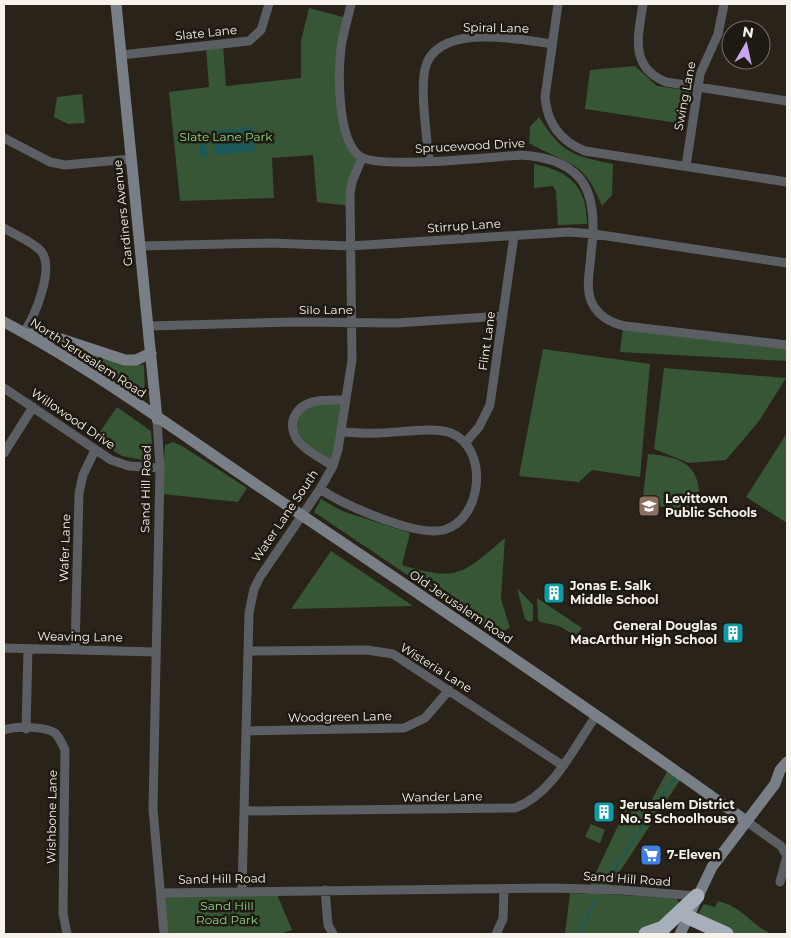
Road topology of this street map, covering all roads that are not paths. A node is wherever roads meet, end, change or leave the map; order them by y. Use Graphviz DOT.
graph roads {
  1 [pos="116,4"];
  2 [pos="269,4"];
  3 [pos="351,4"];
  4 [pos="558,4"];
  5 [pos="642,4"];
  6 [pos="724,4"];
  7 [pos="552,44"];
  8 [pos="121,55"];
  9 [pos="698,87"];
  10 [pos="787,101"];
  11 [pos="4,138"];
  12 [pos="362,158"];
  13 [pos="131,159"];
  14 [pos="429,161"];
  15 [pos="686,166"];
  16 [pos="787,182"];
  17 [pos="4,228"];
  18 [pos="594,234"];
  19 [pos="514,236"];
  20 [pos="140,246"];
  21 [pos="350,246"];
  22 [pos="787,263"];
  23 [pos="503,316"];
  24 [pos="4,322"];
  25 [pos="352,322"];
  26 [pos="149,326"];
  27 [pos="24,332"];
  28 [pos="787,344"];
  29 [pos="151,352"];
  30 [pos="4,388"];
  31 [pos="346,400"];
  32 [pos="33,407"];
  33 [pos="157,419"];
  34 [pos="341,432"];
  35 [pos="465,442"];
  36 [pos="95,450"];
  37 [pos="4,453"];
  38 [pos="333,466"];
  39 [pos="160,468"];
  40 [pos="320,489"];
  41 [pos="301,515"];
  42 [pos="4,648"];
  43 [pos="28,649"];
  44 [pos="75,650"];
  45 [pos="248,651"];
  46 [pos="155,652"];
  47 [pos="449,690"];
  48 [pos="596,716"];
  49 [pos="26,729"];
  50 [pos="4,730"];
  51 [pos="246,731"];
  52 [pos="787,762"];
  53 [pos="562,765"];
  54 [pos="787,778"];
  55 [pos="775,784"];
  56 [pos="244,811"];
  57 [pos="746,821"];
  58 [pos="787,856"];
  59 [pos="780,882"];
  60 [pos="325,890"];
  61 [pos="504,890"];
  62 [pos="242,892"];
  63 [pos="161,893"];
  64 [pos="697,896"];
  65 [pos="688,917"];
  66 [pos="67,934"];
  67 [pos="164,934"];
  68 [pos="333,934"];
  69 [pos="496,934"];
  70 [pos="646,934"];
  71 [pos="680,934"];
  72 [pos="726,934"];
  1 -- 8 [label="main road, Gardiners Avenue"];
  2 -- 8 [label="street, Slate Lane"];
  3 -- 12 [label="street"];
  4 -- 7 [label="street"];
  5 -- 9 [label="street"];
  6 -- 9 [label="street, Swing Lane"];
  7 -- 14 [label="street, Spiral Lane"];
  7 -- 15 [label="street"];
  8 -- 13 [label="main road, Gardiners Avenue"];
  9 -- 10 [label="street"];
  9 -- 15 [label="street, Swing Lane"];
  11 -- 13 [label="street"];
  12 -- 14 [label="street, Sprucewood Drive"];
  12 -- 21 [label="street, Water Lane South"];
  13 -- 20 [label="main road, Gardiners Avenue"];
  14 -- 18 [label="street, Sprucewood Drive"];
  15 -- 16 [label="street"];
  17 -- 27 [label="street"];
  18 -- 19 [label="street, Stirrup Lane"];
  18 -- 22 [label="street, Stirrup Lane"];
  18 -- 28 [label="street, Sprucewood Drive"];
  19 -- 21 [label="street, Stirrup Lane"];
  19 -- 23 [label="street, Flint Lane"];
  20 -- 21 [label="street, Stirrup Lane"];
  20 -- 26 [label="main road, Gardiners Avenue"];
  21 -- 25 [label="street, Water Lane South"];
  23 -- 25 [label="street, Silo Lane"];
  23 -- 35 [label="street, Flint Lane"];
  24 -- 27 [label="main road, North Jerusalem Road"];
  25 -- 26 [label="street, Silo Lane"];
  25 -- 31 [label="street, Water Lane South"];
  26 -- 29 [label="main road, Gardiners Avenue"];
  27 -- 29 [label="main road"];
  27 -- 33 [label="main road, North Jerusalem Road"];
  29 -- 33 [label="main road, Gardiners Avenue"];
  30 -- 32 [label="street, Willowood Drive"];
  31 -- 34 [label="street, Water Lane South"];
  31 -- 38 [label="street"];
  32 -- 36 [label="street, Willowood Drive"];
  32 -- 37 [label="street"];
  33 -- 39 [label="street, Sand Hill Road"];
  33 -- 41 [label="main road, Old Jerusalem Road"];
  34 -- 35 [label="street"];
  34 -- 38 [label="street, Water Lane South"];
  35 -- 40 [label="street"];
  36 -- 39 [label="street, Willowood Drive"];
  36 -- 44 [label="street, Wafer Lane"];
  38 -- 40 [label="street, Water Lane South"];
  39 -- 46 [label="street, Sand Hill Road"];
  40 -- 41 [label="street, Water Lane South"];
  41 -- 45 [label="street, Water Lane South"];
  41 -- 48 [label="main road, Old Jerusalem Road"];
  42 -- 43 [label="street, Weaving Lane"];
  43 -- 44 [label="street, Weaving Lane"];
  43 -- 49 [label="street"];
  44 -- 46 [label="street, Weaving Lane"];
  45 -- 47 [label="street, Wisteria Lane"];
  45 -- 51 [label="street, Water Lane South"];
  46 -- 63 [label="street, Sand Hill Road"];
  47 -- 51 [label="street, Woodgreen Lane"];
  47 -- 53 [label="street, Wisteria Lane"];
  48 -- 53 [label="street, Wander Lane"];
  48 -- 57 [label="main road, Old Jerusalem Road"];
  49 -- 50 [label="street, Wishbone Lane"];
  49 -- 66 [label="street, Wishbone Lane"];
  51 -- 56 [label="street, Water Lane South"];
  52 -- 55 [label="main road"];
  53 -- 56 [label="street, Wander Lane"];
  54 -- 55 [label="main road"];
  55 -- 57 [label="main road"];
  56 -- 62 [label="street, Water Lane South"];
  57 -- 58 [label="street"];
  57 -- 64 [label="main road"];
  58 -- 59 [label="street"];
  60 -- 61 [label="street, Sand Hill Road"];
  60 -- 62 [label="street, Sand Hill Road"];
  60 -- 68 [label="street"];
  61 -- 64 [label="street, Sand Hill Road"];
  61 -- 69 [label="street"];
  62 -- 63 [label="street, Sand Hill Road"];
  63 -- 67 [label="street"];
  64 -- 65 [label="main road"];
  64 -- 70 [label="highway"];
  65 -- 71 [label="main road"];
  65 -- 72 [label="highway"];
}
